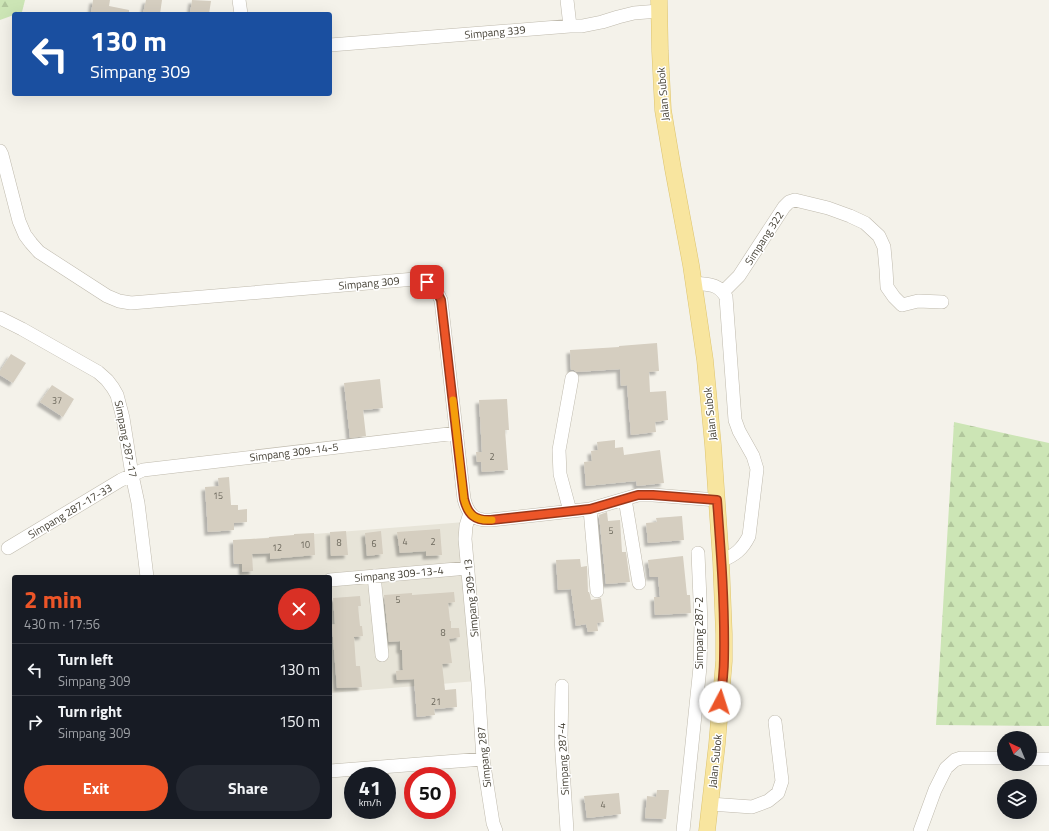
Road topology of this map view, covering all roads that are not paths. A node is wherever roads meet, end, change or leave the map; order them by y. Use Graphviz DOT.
graph roads {
  1 [pos="239,0"];
  2 [pos="567,0"];
  3 [pos="659,5"];
  4 [pos="241,12"];
  5 [pos="570,26"];
  6 [pos="332,45"];
  7 [pos="0,150"];
  8 [pos="694,283"];
  9 [pos="723,292"];
  10 [pos="942,302"];
  11 [pos="0,318"];
  12 [pos="572,378"];
  13 [pos="457,433"];
  14 [pos="132,475"];
  15 [pos="625,499"];
  16 [pos="717,500"];
  17 [pos="590,509"];
  18 [pos="570,511"];
  19 [pos="470,514"];
  20 [pos="8,548"];
  21 [pos="698,553"];
  22 [pos="721,561"];
  23 [pos="468,568"];
  24 [pos="147,575"];
  25 [pos="374,576"];
  26 [pos="332,580"];
  27 [pos="639,583"];
  28 [pos="597,592"];
  29 [pos="382,655"];
  30 [pos="478,683"];
  31 [pos="562,686"];
  32 [pos="776,722"];
  33 [pos="997,758"];
  34 [pos="1037,758"];
  35 [pos="483,759"];
  36 [pos="1049,759"];
  37 [pos="332,770"];
  38 [pos="710,804"];
  39 [pos="496,831"];
  40 [pos="567,831"];
  41 [pos="683,831"];
  42 [pos="707,831"];
  43 [pos="920,831"];
  1 -- 4 [label="street"];
  2 -- 5 [label="street"];
  3 -- 5 [label="street, Simpang 339"];
  3 -- 8 [label="main road, Jalan Subok"];
  5 -- 6 [label="street, Simpang 339"];
  7 -- 13 [label="street, Simpang 309"];
  8 -- 9 [label="street"];
  8 -- 16 [label="main road, Jalan Subok"];
  9 -- 10 [label="street, Simpang 322"];
  9 -- 22 [label="street"];
  11 -- 14 [label="street, Simpang 287-17"];
  12 -- 18 [label="street"];
  13 -- 14 [label="street, Simpang 309-14-5"];
  13 -- 19 [label="street, Simpang 309"];
  14 -- 20 [label="street, Simpang 287-17-33"];
  14 -- 24 [label="street, Simpang 287-17"];
  15 -- 16 [label="street"];
  15 -- 17 [label="street"];
  15 -- 27 [label="street"];
  16 -- 22 [label="main road, Jalan Subok"];
  17 -- 18 [label="street"];
  17 -- 28 [label="street"];
  18 -- 19 [label="street"];
  19 -- 23 [label="street, Simpang 309-13"];
  21 -- 41 [label="street, Simpang 287-2"];
  22 -- 38 [label="main road, Jalan Subok"];
  23 -- 25 [label="street, Simpang 309-13-4"];
  23 -- 30 [label="street, Simpang 309-13"];
  25 -- 26 [label="street, Simpang 309-13-4"];
  25 -- 29 [label="street"];
  30 -- 35 [label="street, Simpang 287"];
  31 -- 40 [label="street, Simpang 287-4"];
  32 -- 38 [label="street"];
  33 -- 43 [label="street"];
  34 -- 36 [label="street"];
  35 -- 37 [label="street"];
  35 -- 39 [label="street, Simpang 287"];
  38 -- 42 [label="main road, Jalan Subok"];
}
